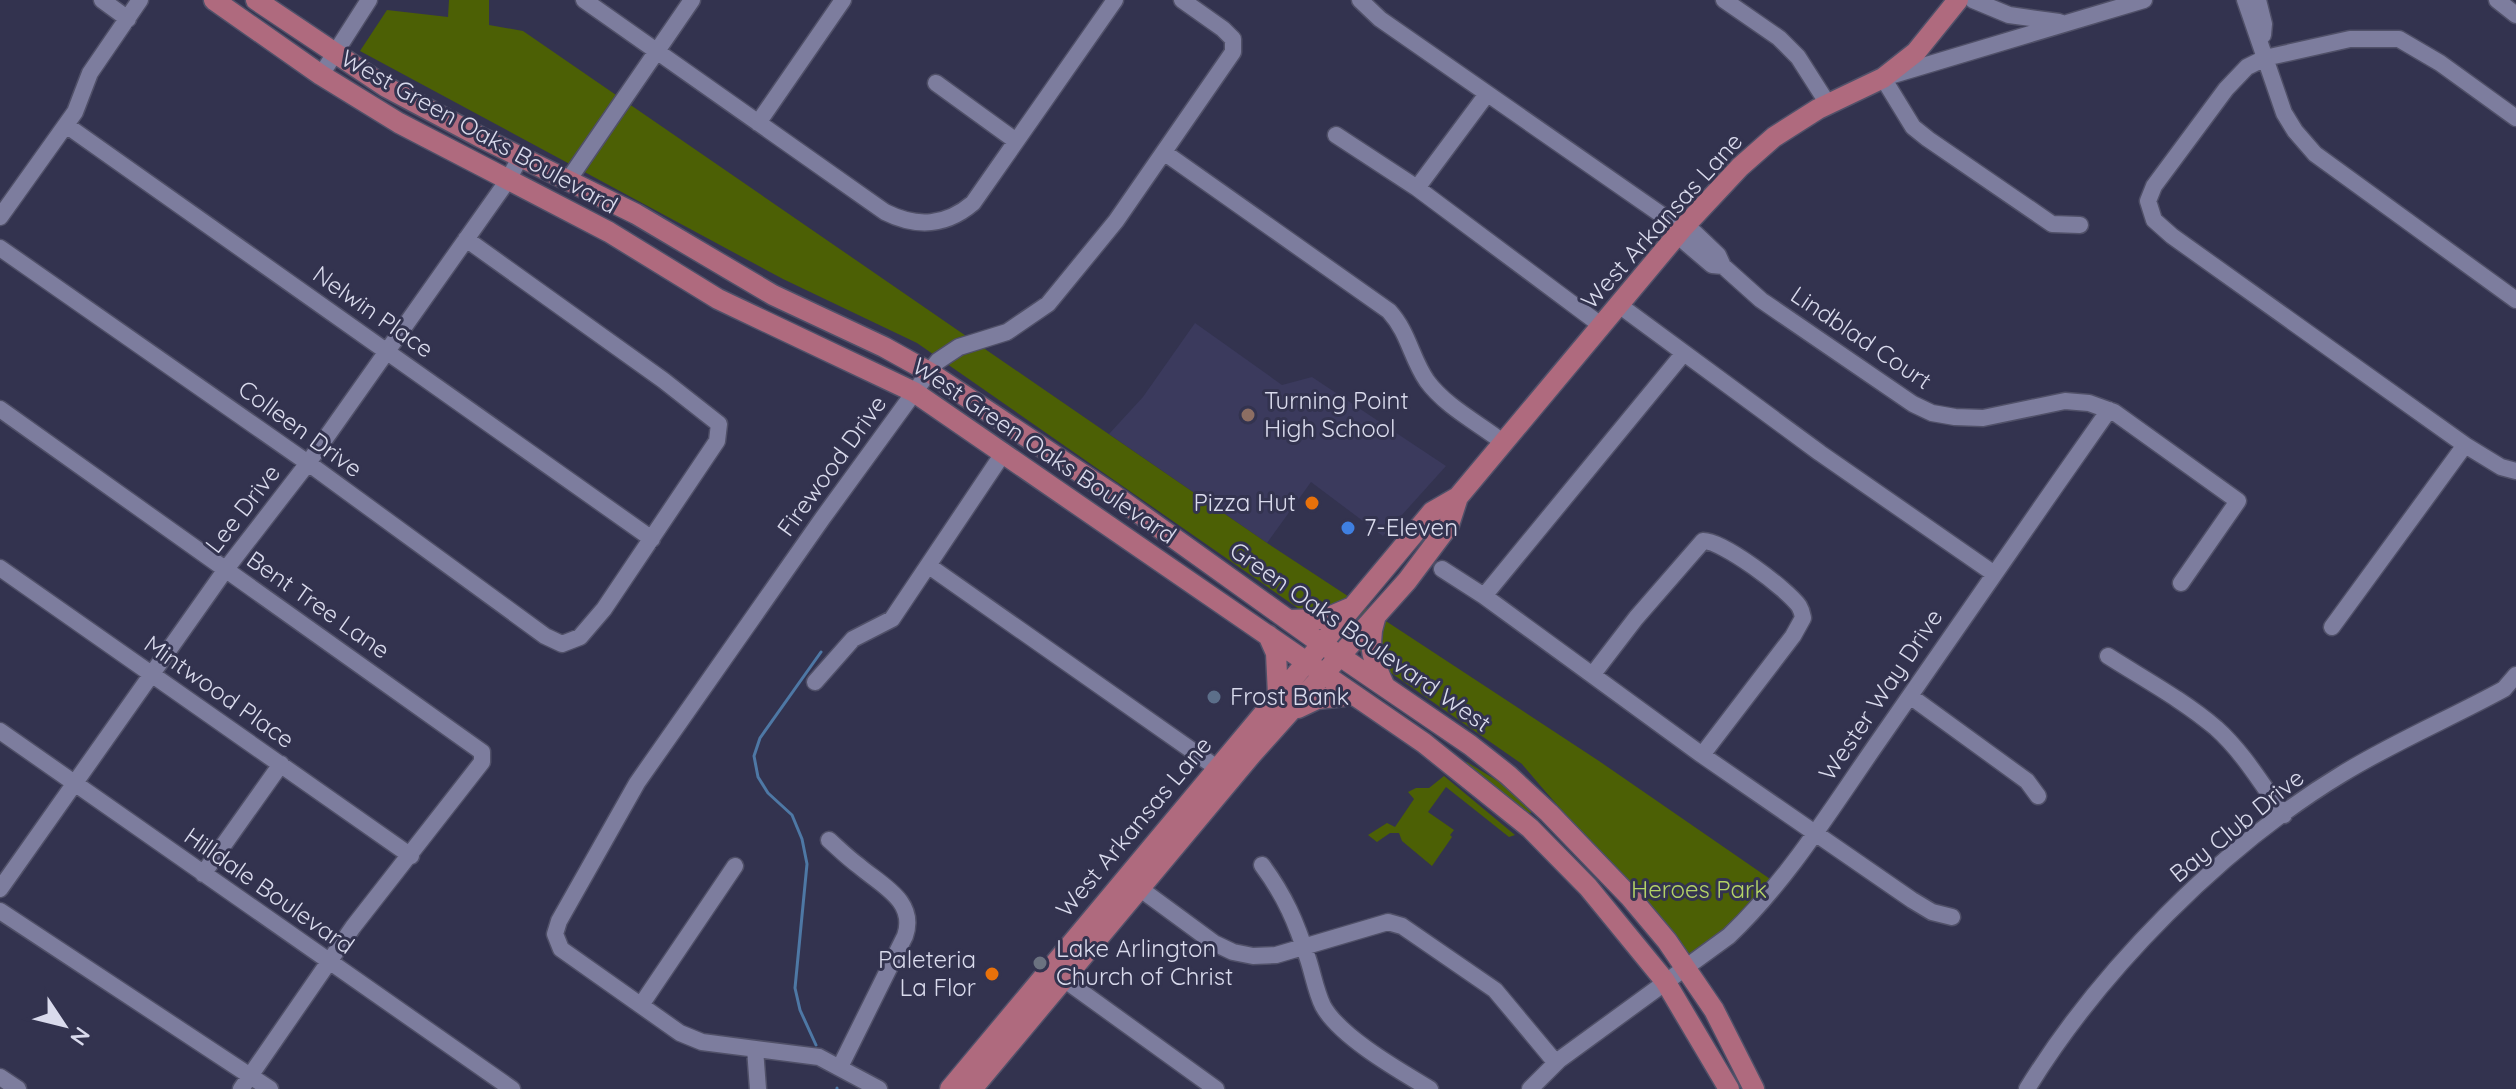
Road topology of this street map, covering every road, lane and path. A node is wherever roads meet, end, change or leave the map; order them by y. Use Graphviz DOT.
graph roads {
  1 [pos="102,0"];
  2 [pos="140,0"];
  3 [pos="214,0"];
  4 [pos="256,0"];
  5 [pos="369,0"];
  6 [pos="584,0"];
  7 [pos="692,0"];
  8 [pos="843,0"];
  9 [pos="1115,0"];
  10 [pos="1182,0"];
  11 [pos="1360,0"];
  12 [pos="1724,0"];
  13 [pos="1958,0"];
  14 [pos="1973,0"];
  15 [pos="2144,0"];
  16 [pos="2245,0"];
  17 [pos="2258,0"];
  18 [pos="2497,0"];
  19 [pos="2516,15"];
  20 [pos="128,19"];
  21 [pos="2068,23"];
  22 [pos="656,52"];
  23 [pos="2264,53"];
  24 [pos="336,54"];
  25 [pos="321,75"];
  26 [pos="1883,78"];
  27 [pos="936,83"];
  28 [pos="1487,94"];
  29 [pos="1828,104"];
  30 [pos="2516,118"];
  31 [pos="758,123"];
  32 [pos="66,125"];
  33 [pos="1336,135"];
  34 [pos="1016,141"];
  35 [pos="1165,153"];
  36 [pos="521,156"];
  37 [pos="569,179"];
  38 [pos="508,180"];
  39 [pos="1417,188"];
  40 [pos="0,217"];
  41 [pos="2080,225"];
  42 [pos="1682,229"];
  43 [pos="466,239"];
  44 [pos="0,248"];
  45 [pos="2516,300"];
  46 [pos="1619,305"];
  47 [pos="1602,326"];
  48 [pos="387,351"];
  49 [pos="1683,354"];
  50 [pos="929,372"];
  51 [pos="914,392"];
  52 [pos="0,409"];
  53 [pos="2109,410"];
  54 [pos="1504,443"];
  55 [pos="2465,445"];
  56 [pos="1004,452"];
  57 [pos="308,463"];
  58 [pos="2516,471"];
  59 [pos="1093,481"];
  60 [pos="1458,497"];
  61 [pos="652,539"];
  62 [pos="929,566"];
  63 [pos="0,568"];
  64 [pos="226,569"];
  65 [pos="1442,569"];
  66 [pos="1993,573"];
  67 [pos="2181,583"];
  68 [pos="1484,596"];
  69 [pos="1357,604"];
  70 [pos="1375,617"];
  71 [pos="1287,619"];
  72 [pos="2332,627"];
  73 [pos="1268,635"];
  74 [pos="1331,650"];
  75 [pos="2108,656"];
  76 [pos="1315,668"];
  77 [pos="1593,674"];
  78 [pos="153,675"];
  79 [pos="2516,675"];
  80 [pos="815,682"];
  81 [pos="1385,687"];
  82 [pos="1278,695"];
  83 [pos="1354,695"];
  84 [pos="1910,696"];
  85 [pos="1294,709"];
  86 [pos="0,731"];
  87 [pos="1702,755"];
  88 [pos="281,764"];
  89 [pos="1217,768"];
  90 [pos="75,785"];
  91 [pos="2038,796"];
  92 [pos="1549,813"];
  93 [pos="2284,815"];
  94 [pos="1179,828"];
  95 [pos="1530,828"];
  96 [pos="1815,833"];
  97 [pos="829,840"];
  98 [pos="411,856"];
  99 [pos="1262,865"];
  100 [pos="735,866"];
  101 [pos="203,874"];
  102 [pos="1134,884"];
  103 [pos="0,889"];
  104 [pos="0,911"];
  105 [pos="1952,917"];
  106 [pos="1304,946"];
  107 [pos="330,961"];
  108 [pos="1686,967"];
  109 [pos="1056,977"];
  110 [pos="1665,981"];
  111 [pos="641,1005"];
  112 [pos="755,1049"];
  113 [pos="1556,1063"];
  114 [pos="840,1067"];
  115 [pos="0,1077"];
  116 [pos="246,1082"];
  117 [pos="18,1089"];
  118 [pos="270,1089"];
  119 [pos="512,1089"];
  120 [pos="758,1089"];
  121 [pos="879,1089"];
  122 [pos="950,1089"];
  123 [pos="972,1089"];
  124 [pos="1216,1089"];
  125 [pos="1430,1089"];
  126 [pos="1530,1089"];
  127 [pos="1729,1089"];
  128 [pos="1754,1089"];
  129 [pos="2027,1089"];
  1 -- 20 [label="street"];
  2 -- 20 [label="street"];
  3 -- 25 [label="main road, West Green Oaks Boulevard"];
  4 -- 24 [label="main road, Green Oaks Boulevard West"];
  5 -- 24 [label="street"];
  6 -- 22 [label="street"];
  7 -- 22 [label="street"];
  8 -- 31 [label="street"];
  9 -- 34 [label="street"];
  10 -- 35 [label="street, Firewood Drive"];
  11 -- 28 [label="street, Lindblad Court"];
  12 -- 29 [label="street"];
  13 -- 26 [label="main road"];
  14 -- 21 [label="street"];
  15 -- 21 [label="street, West Arkansas Lane"];
  16 -- 23 [label="street"];
  17 -- 23 [label="street"];
  18 -- 19 [label="street"];
  20 -- 32 [label="street"];
  21 -- 26 [label="street, West Arkansas Lane"];
  22 -- 31 [label="street"];
  22 -- 37 [label="street"];
  23 -- 30 [label="street"];
  23 -- 45 [label="street"];
  23 -- 55 [label="street"];
  24 -- 25 [label="street"];
  24 -- 36 [label="main road, Green Oaks Boulevard West"];
  25 -- 38 [label="main road, West Green Oaks Boulevard"];
  26 -- 29 [label="main road, West Arkansas Lane"];
  26 -- 41 [label="street"];
  27 -- 34 [label="street"];
  28 -- 39 [label="street"];
  28 -- 42 [label="street, Lindblad Court"];
  29 -- 42 [label="main road, West Arkansas Lane"];
  31 -- 34 [label="street"];
  32 -- 40 [label="street"];
  32 -- 48 [label="street, Nelwin Place"];
  33 -- 39 [label="street"];
  35 -- 50 [label="street, Firewood Drive"];
  35 -- 54 [label="street"];
  36 -- 37 [label="main road, Green Oaks Boulevard West"];
  36 -- 38 [label="street, Lee Drive"];
  37 -- 50 [label="main road, Green Oaks Boulevard West"];
  38 -- 43 [label="street, Lee Drive"];
  38 -- 51 [label="main road, West Green Oaks Boulevard"];
  39 -- 47 [label="street"];
  42 -- 46 [label="main road, West Arkansas Lane"];
  42 -- 53 [label="street, Lindblad Court"];
  43 -- 48 [label="street, Lee Drive"];
  43 -- 61 [label="street"];
  44 -- 57 [label="street, Colleen Drive"];
  46 -- 47 [label="main road, West Arkansas Lane"];
  46 -- 49 [label="street"];
  47 -- 54 [label="main road, West Arkansas Lane"];
  48 -- 57 [label="street, Lee Drive"];
  48 -- 61 [label="street, Nelwin Place"];
  49 -- 66 [label="street"];
  49 -- 68 [label="street"];
  50 -- 51 [label="street, Firewood Drive"];
  50 -- 59 [label="main road, Green Oaks Boulevard West"];
  51 -- 56 [label="main road, West Green Oaks Boulevard"];
  51 -- 111 [label="street, Firewood Drive"];
  52 -- 64 [label="street, Bent Tree Lane"];
  53 -- 66 [label="street, Wester Way Drive"];
  53 -- 67 [label="street, Lindblad Court"];
  54 -- 60 [label="main road, West Arkansas Lane"];
  55 -- 58 [label="street"];
  55 -- 72 [label="street"];
  56 -- 59 [label="main road"];
  56 -- 62 [label="street"];
  56 -- 73 [label="main road, West Green Oaks Boulevard"];
  57 -- 61 [label="street, Colleen Drive"];
  57 -- 64 [label="street, Lee Drive"];
  59 -- 71 [label="main road, Green Oaks Boulevard West"];
  60 -- 69 [label="main road, West Arkansas Lane"];
  60 -- 70 [label="main road, West Arkansas Lane"];
  62 -- 80 [label="street"];
  62 -- 89 [label="street"];
  63 -- 78 [label="street, Mintwood Place"];
  64 -- 78 [label="street, Lee Drive"];
  64 -- 98 [label="street, Bent Tree Lane"];
  65 -- 68 [label="street"];
  66 -- 84 [label="street, Wester Way Drive"];
  68 -- 77 [label="street"];
  69 -- 71 [label="main road"];
  69 -- 74 [label="main road, West Arkansas Lane"];
  70 -- 74 [label="main road, West Arkansas Lane"];
  70 -- 81 [label="main road"];
  71 -- 74 [label="main road, Green Oaks Boulevard West"];
  73 -- 76 [label="main road, West Green Oaks Boulevard"];
  73 -- 82 [label="main road"];
  74 -- 76 [label="main road, West Arkansas Lane"];
  74 -- 81 [label="main road, Green Oaks Boulevard West"];
  75 -- 93 [label="street"];
  76 -- 82 [label="main road, West Arkansas Lane"];
  76 -- 83 [label="main road, West Green Oaks Boulevard"];
  76 -- 85 [label="main road, West Arkansas Lane"];
  77 -- 87 [label="street"];
  77 -- 87 [label="street"];
  78 -- 88 [label="street, Mintwood Place"];
  78 -- 90 [label="street, Lee Drive"];
  79 -- 93 [label="street, Bay Club Drive"];
  81 -- 92 [label="main road, Green Oaks Boulevard West"];
  82 -- 89 [label="main road, West Arkansas Lane"];
  83 -- 85 [label="main road"];
  83 -- 95 [label="main road, West Green Oaks Boulevard"];
  84 -- 91 [label="street"];
  84 -- 96 [label="street, Wester Way Drive"];
  85 -- 94 [label="main road, West Arkansas Lane"];
  86 -- 90 [label="street, Hilldale Boulevard"];
  87 -- 96 [label="street"];
  88 -- 98 [label="street, Mintwood Place"];
  88 -- 101 [label="street"];
  89 -- 94 [label="main road, West Arkansas Lane"];
  90 -- 101 [label="street, Hilldale Boulevard"];
  90 -- 103 [label="street, Lee Drive"];
  92 -- 95 [label="main road"];
  92 -- 108 [label="main road, Green Oaks Boulevard West"];
  93 -- 129 [label="street, Bay Club Drive"];
  94 -- 102 [label="main road, West Arkansas Lane"];
  95 -- 110 [label="main road, West Green Oaks Boulevard"];
  96 -- 105 [label="street"];
  96 -- 108 [label="street, Wester Way Drive"];
  97 -- 114 [label="street"];
  98 -- 107 [label="street"];
  99 -- 106 [label="street"];
  100 -- 111 [label="street"];
  101 -- 107 [label="street, Hilldale Boulevard"];
  102 -- 106 [label="street"];
  102 -- 109 [label="main road, West Arkansas Lane"];
  104 -- 116 [label="street"];
  106 -- 113 [label="street"];
  106 -- 125 [label="street"];
  107 -- 116 [label="street"];
  107 -- 119 [label="street, Hilldale Boulevard"];
  108 -- 110 [label="street, Wester Way Drive"];
  108 -- 128 [label="main road, Green Oaks Boulevard West"];
  109 -- 122 [label="main road, West Arkansas Lane"];
  109 -- 123 [label="main road, West Arkansas Lane"];
  109 -- 124 [label="street"];
  110 -- 113 [label="street, Wester Way Drive"];
  110 -- 127 [label="main road, West Green Oaks Boulevard"];
  111 -- 112 [label="street"];
  112 -- 114 [label="street"];
  112 -- 120 [label="street"];
  113 -- 126 [label="street, Wester Way Drive"];
  114 -- 121 [label="street"];
  115 -- 117 [label="street"];
  116 -- 118 [label="street"];
}
